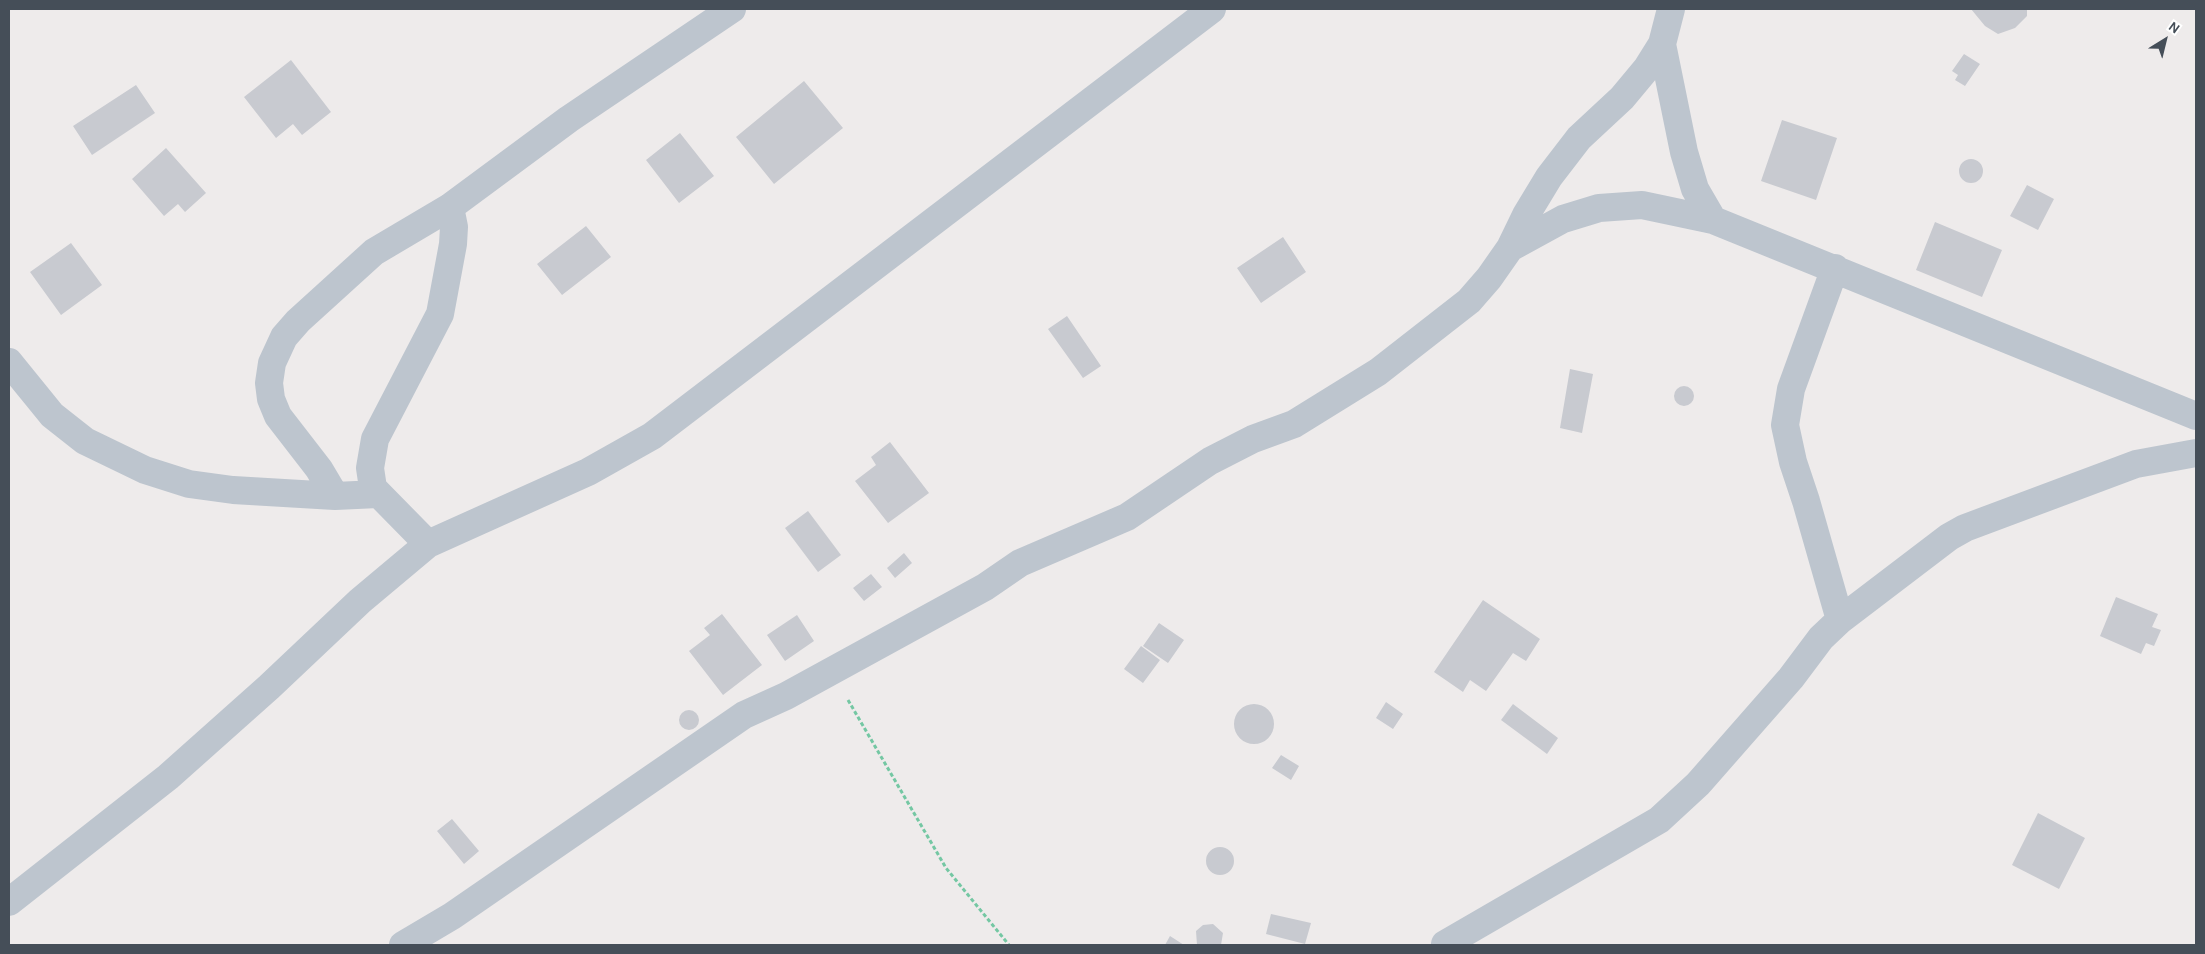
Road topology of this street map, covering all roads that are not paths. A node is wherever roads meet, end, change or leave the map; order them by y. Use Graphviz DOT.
graph roads {
  1 [pos="732,9"];
  2 [pos="1212,9"];
  3 [pos="1671,9"];
  4 [pos="1662,44"];
  5 [pos="450,207"];
  6 [pos="1713,220"];
  7 [pos="1510,248"];
  8 [pos="1834,268"];
  9 [pos="9,362"];
  10 [pos="2196,416"];
  11 [pos="2196,453"];
  12 [pos="378,494"];
  13 [pos="335,496"];
  14 [pos="428,544"];
  15 [pos="1840,620"];
  16 [pos="9,902"];
  17 [pos="1445,944"];
  18 [pos="403,945"];
  1 -- 5 [label="street"];
  2 -- 14 [label="street"];
  3 -- 4 [label="street"];
  4 -- 6 [label="street"];
  4 -- 7 [label="street"];
  5 -- 12 [label="street"];
  5 -- 13 [label="street"];
  6 -- 7 [label="street"];
  6 -- 8 [label="street"];
  7 -- 18 [label="street"];
  8 -- 10 [label="street"];
  8 -- 15 [label="street"];
  9 -- 13 [label="street"];
  11 -- 15 [label="street"];
  12 -- 13 [label="street"];
  12 -- 14 [label="street"];
  14 -- 16 [label="street"];
  15 -- 17 [label="street"];
}
